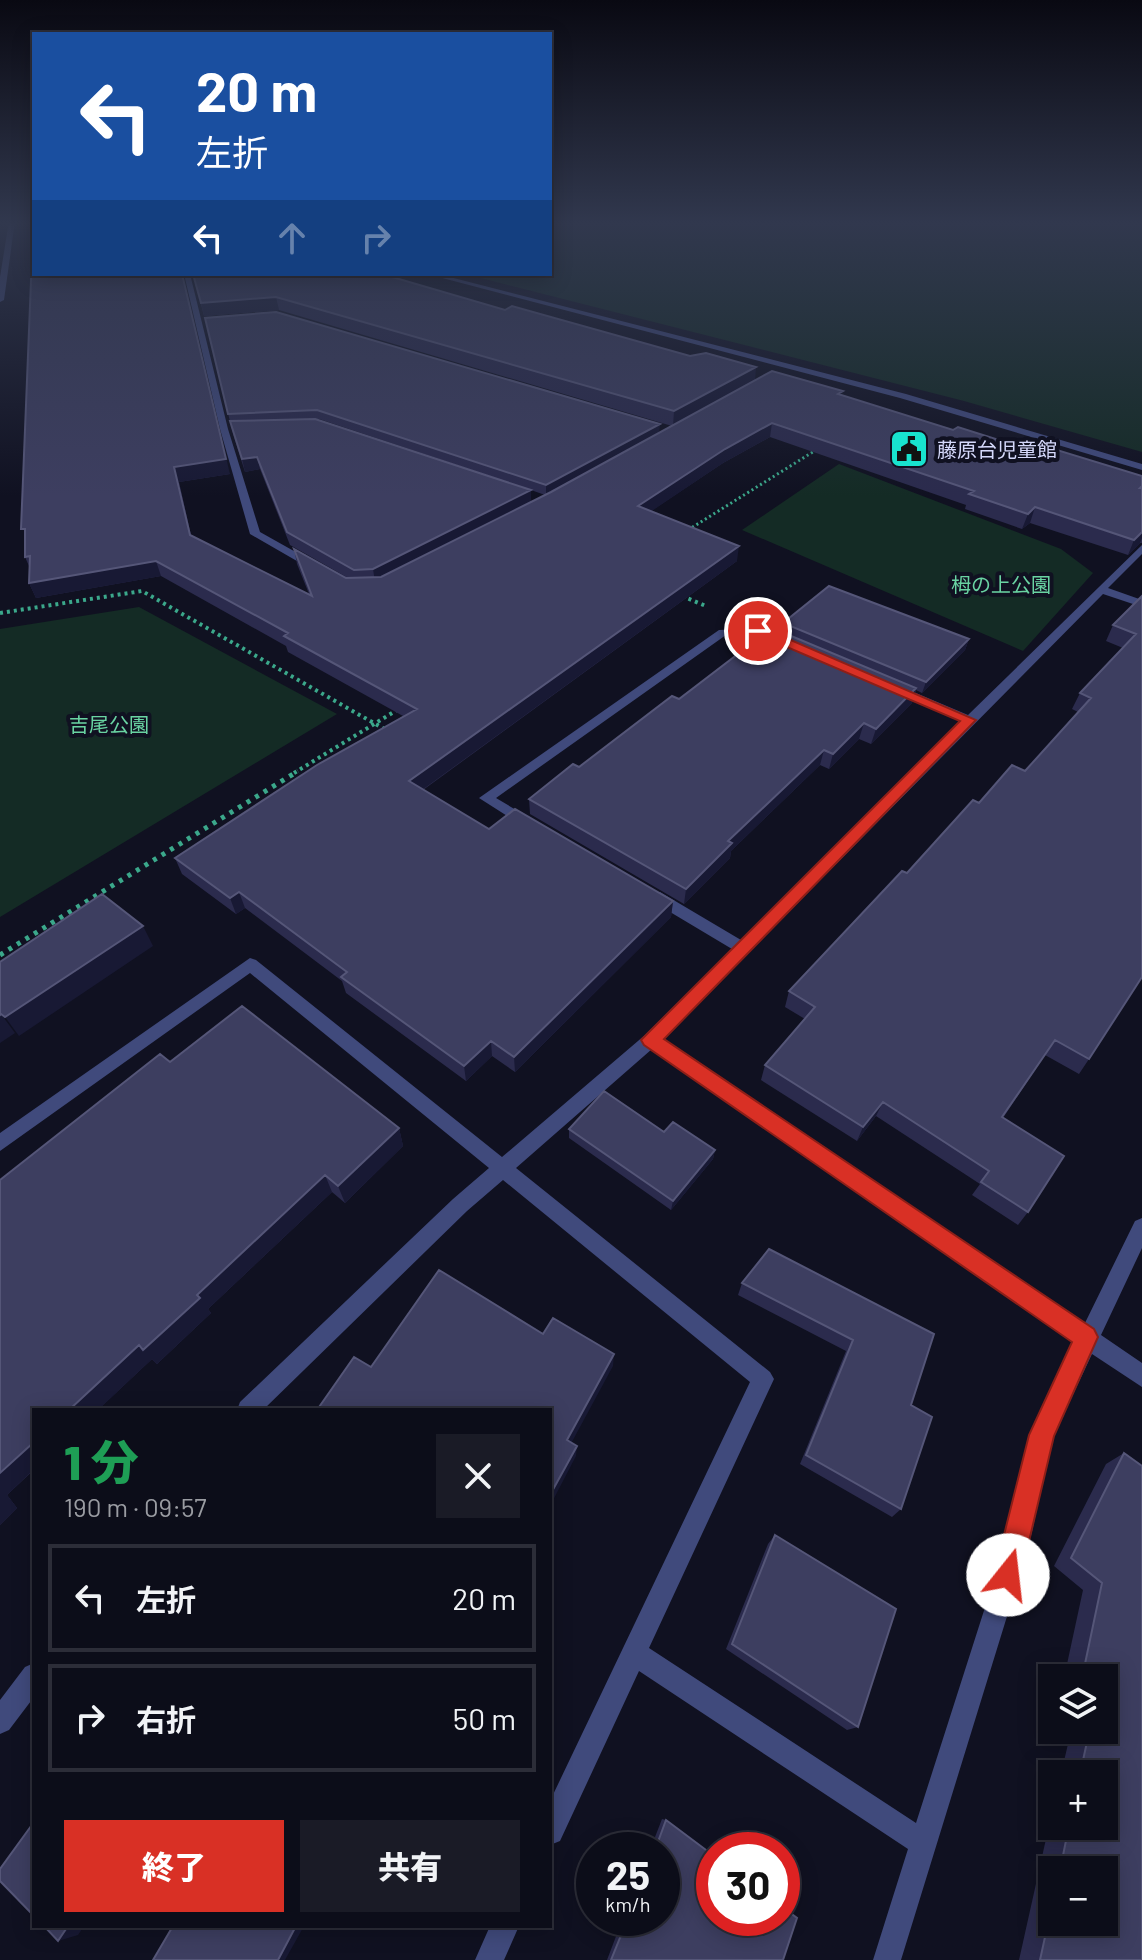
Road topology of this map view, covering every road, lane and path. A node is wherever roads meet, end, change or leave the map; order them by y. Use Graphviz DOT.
graph roads {
  1 [pos="195,312"];
  2 [pos="580,312"];
  3 [pos="210,321"];
  4 [pos="197,322"];
  5 [pos="793,367"];
  6 [pos="780,374"];
  7 [pos="240,428"];
  8 [pos="224,429"];
  9 [pos="823,446"];
  10 [pos="1142,467"];
  11 [pos="675,537"];
  12 [pos="1142,548"];
  13 [pos="329,575"];
  14 [pos="1103,590"];
  15 [pos="675,593"];
  16 [pos="1142,604"];
  17 [pos="0,613"];
  18 [pos="741,631"];
  19 [pos="801,649"];
  20 [pos="885,684"];
  21 [pos="402,707"];
  22 [pos="969,720"];
  23 [pos="376,723"];
  24 [pos="388,731"];
  25 [pos="540,829"];
  26 [pos="647,892"];
  27 [pos="741,947"];
  28 [pos="0,955"];
  29 [pos="651,1040"];
  30 [pos="0,1143"];
  31 [pos="501,1169"];
  32 [pos="1142,1227"];
  33 [pos="1086,1337"];
  34 [pos="1142,1376"];
  35 [pos="250,1408"];
  36 [pos="634,1653"];
  37 [pos="32,1679"];
  38 [pos="0,1721"];
  39 [pos="552,1827"];
  40 [pos="923,1843"];
  41 [pos="504,1928"];
  42 [pos="489,1960"];
  43 [pos="887,1960"];
  1 -- 4 [label="street"];
  2 -- 5 [label="street"];
  3 -- 4 [label="street"];
  4 -- 8 [label="street"];
  5 -- 6 [label="street"];
  5 -- 10 [label="street"];
  7 -- 8 [label="street"];
  8 -- 13 [label="street"];
  9 -- 11 [label="path"];
  12 -- 14 [label="street"];
  14 -- 16 [label="street"];
  14 -- 22 [label="street"];
  15 -- 18 [label="path"];
  17 -- 23 [label="path"];
  18 -- 19 [label="street"];
  18 -- 25 [label="street"];
  20 -- 22 [label="street"];
  21 -- 23 [label="path"];
  22 -- 27 [label="street"];
  23 -- 24 [label="path"];
  23 -- 28 [label="path"];
  26 -- 27 [label="street"];
  27 -- 29 [label="street"];
  29 -- 31 [label="street"];
  29 -- 33 [label="street"];
  30 -- 31 [label="street"];
  31 -- 35 [label="street"];
  31 -- 36 [label="street"];
  32 -- 33 [label="street"];
  33 -- 34 [label="street"];
  33 -- 40 [label="street"];
  36 -- 39 [label="street"];
  36 -- 40 [label="street"];
  37 -- 38 [label="street"];
  40 -- 43 [label="street"];
  41 -- 42 [label="street"];
}
